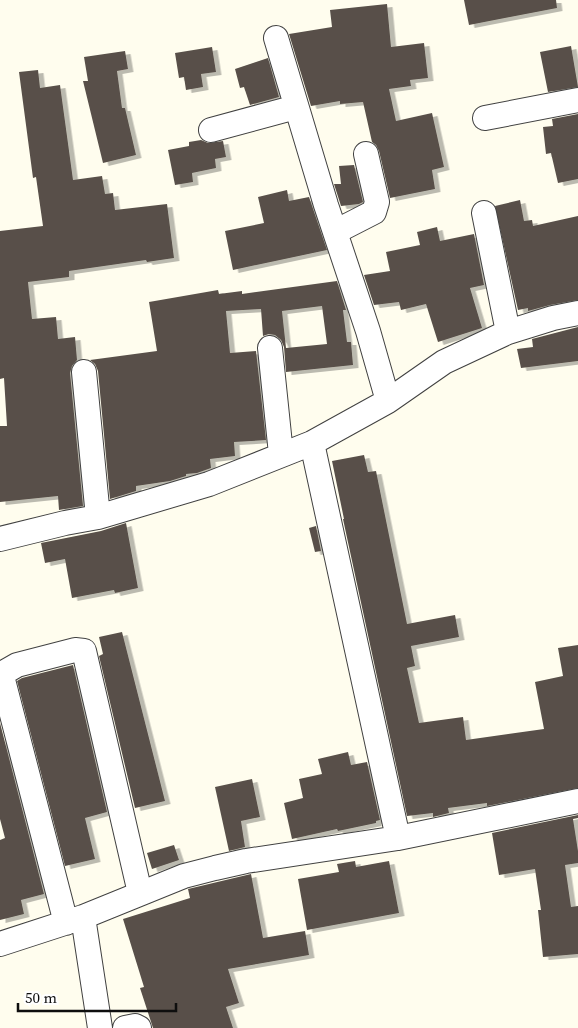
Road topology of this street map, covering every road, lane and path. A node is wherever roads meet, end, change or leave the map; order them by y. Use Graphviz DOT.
graph roads {
  1 [pos="276,38"];
  2 [pos="578,100"];
  3 [pos="296,107"];
  4 [pos="485,118"];
  5 [pos="211,130"];
  6 [pos="366,154"];
  7 [pos="484,213"];
  8 [pos="335,232"];
  9 [pos="578,313"];
  10 [pos="508,332"];
  11 [pos="270,348"];
  12 [pos="84,372"];
  13 [pos="388,401"];
  14 [pos="312,443"];
  15 [pos="281,454"];
  16 [pos="98,517"];
  17 [pos="0,539"];
  18 [pos="578,801"];
  19 [pos="398,838"];
  20 [pos="140,893"];
  21 [pos="74,920"];
  22 [pos="0,944"];
  23 [pos="100,1028"];
  24 [pos="125,1028"];
  25 [pos="139,1028"];
  1 -- 3 [label="street"];
  2 -- 4 [label="street"];
  3 -- 5 [label="street"];
  3 -- 8 [label="street"];
  6 -- 8 [label="street"];
  7 -- 10 [label="street"];
  8 -- 13 [label="street"];
  9 -- 10 [label="street"];
  10 -- 13 [label="street"];
  11 -- 15 [label="street"];
  12 -- 16 [label="street"];
  13 -- 14 [label="street"];
  14 -- 15 [label="street"];
  14 -- 19 [label="street"];
  15 -- 16 [label="street"];
  16 -- 17 [label="street"];
  18 -- 19 [label="street"];
  19 -- 20 [label="street"];
  20 -- 21 [label="street"];
  20 -- 21 [label="street"];
  21 -- 22 [label="street"];
  21 -- 23 [label="street"];
  24 -- 25 [label="street"];
}
